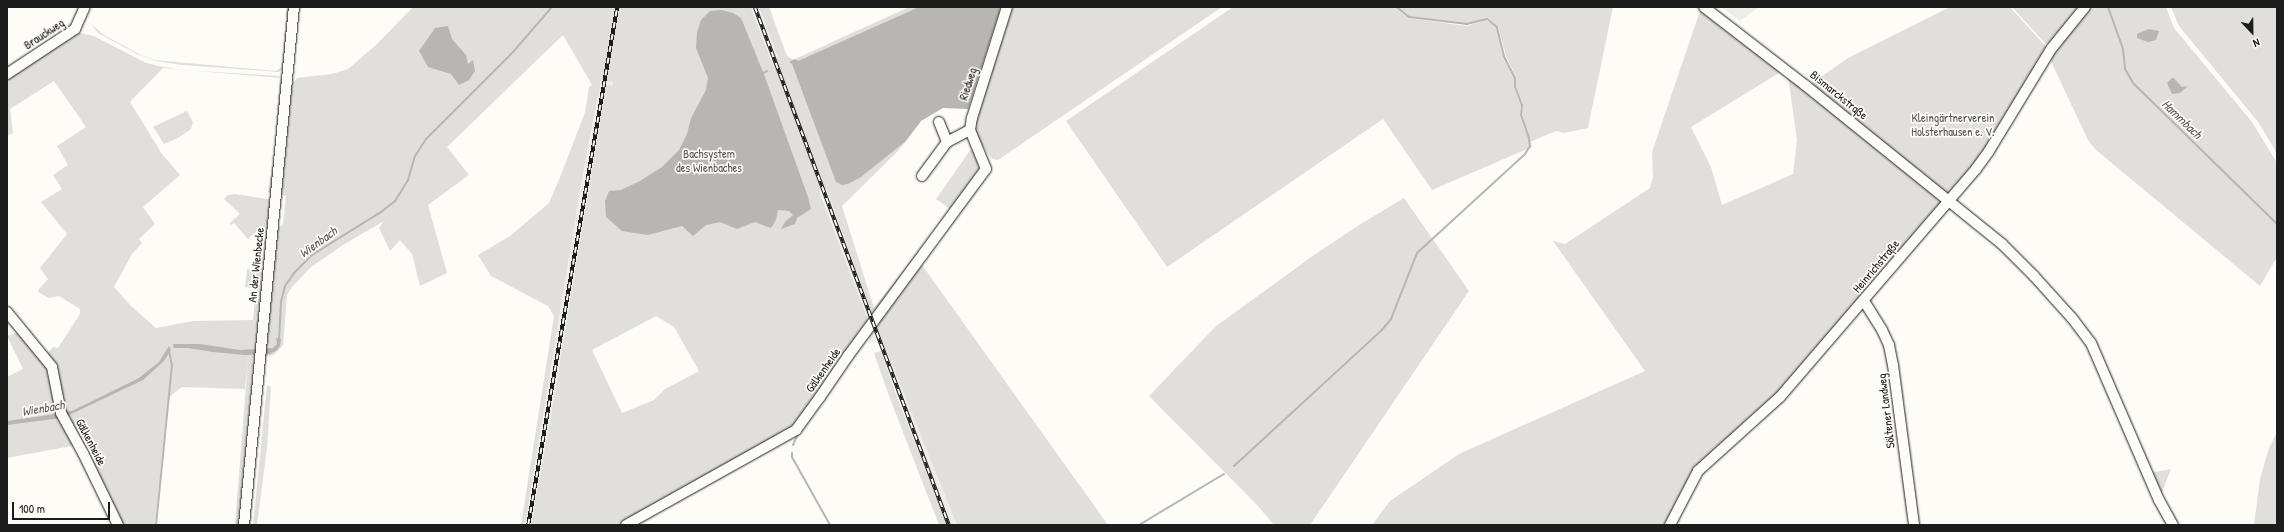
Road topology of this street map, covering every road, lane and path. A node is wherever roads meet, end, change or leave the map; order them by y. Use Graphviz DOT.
graph roads {
  1 [pos="85,7"];
  2 [pos="294,7"];
  3 [pos="1007,7"];
  4 [pos="1721,7"];
  5 [pos="2085,7"];
  6 [pos="1708,10"];
  7 [pos="7,74"];
  8 [pos="939,122"];
  9 [pos="970,130"];
  10 [pos="947,142"];
  11 [pos="922,176"];
  12 [pos="1948,200"];
  13 [pos="1864,301"];
  14 [pos="7,312"];
  15 [pos="118,525"];
  16 [pos="244,525"];
  17 [pos="626,525"];
  18 [pos="1670,525"];
  19 [pos="1914,525"];
  20 [pos="2173,525"];
  1 -- 7 [label="street, Brauckweg"];
  2 -- 16 [label="street, An der Wienbecke"];
  3 -- 9 [label="street, Riedweg"];
  4 -- 6 [label="street, Bismarckstraße"];
  5 -- 12 [label="street, Heinrichstraße"];
  6 -- 12 [label="street, Bismarckstraße"];
  8 -- 10 [label="street"];
  9 -- 10 [label="street"];
  9 -- 17 [label="street, Gälkenheide"];
  10 -- 11 [label="street"];
  12 -- 13 [label="street, Heinrichstraße"];
  12 -- 20 [label="street, Bismarckstraße"];
  13 -- 18 [label="street, Heinrichstraße"];
  13 -- 19 [label="street, Söltener Landweg"];
  14 -- 15 [label="street, Gälkenheide"];
}
